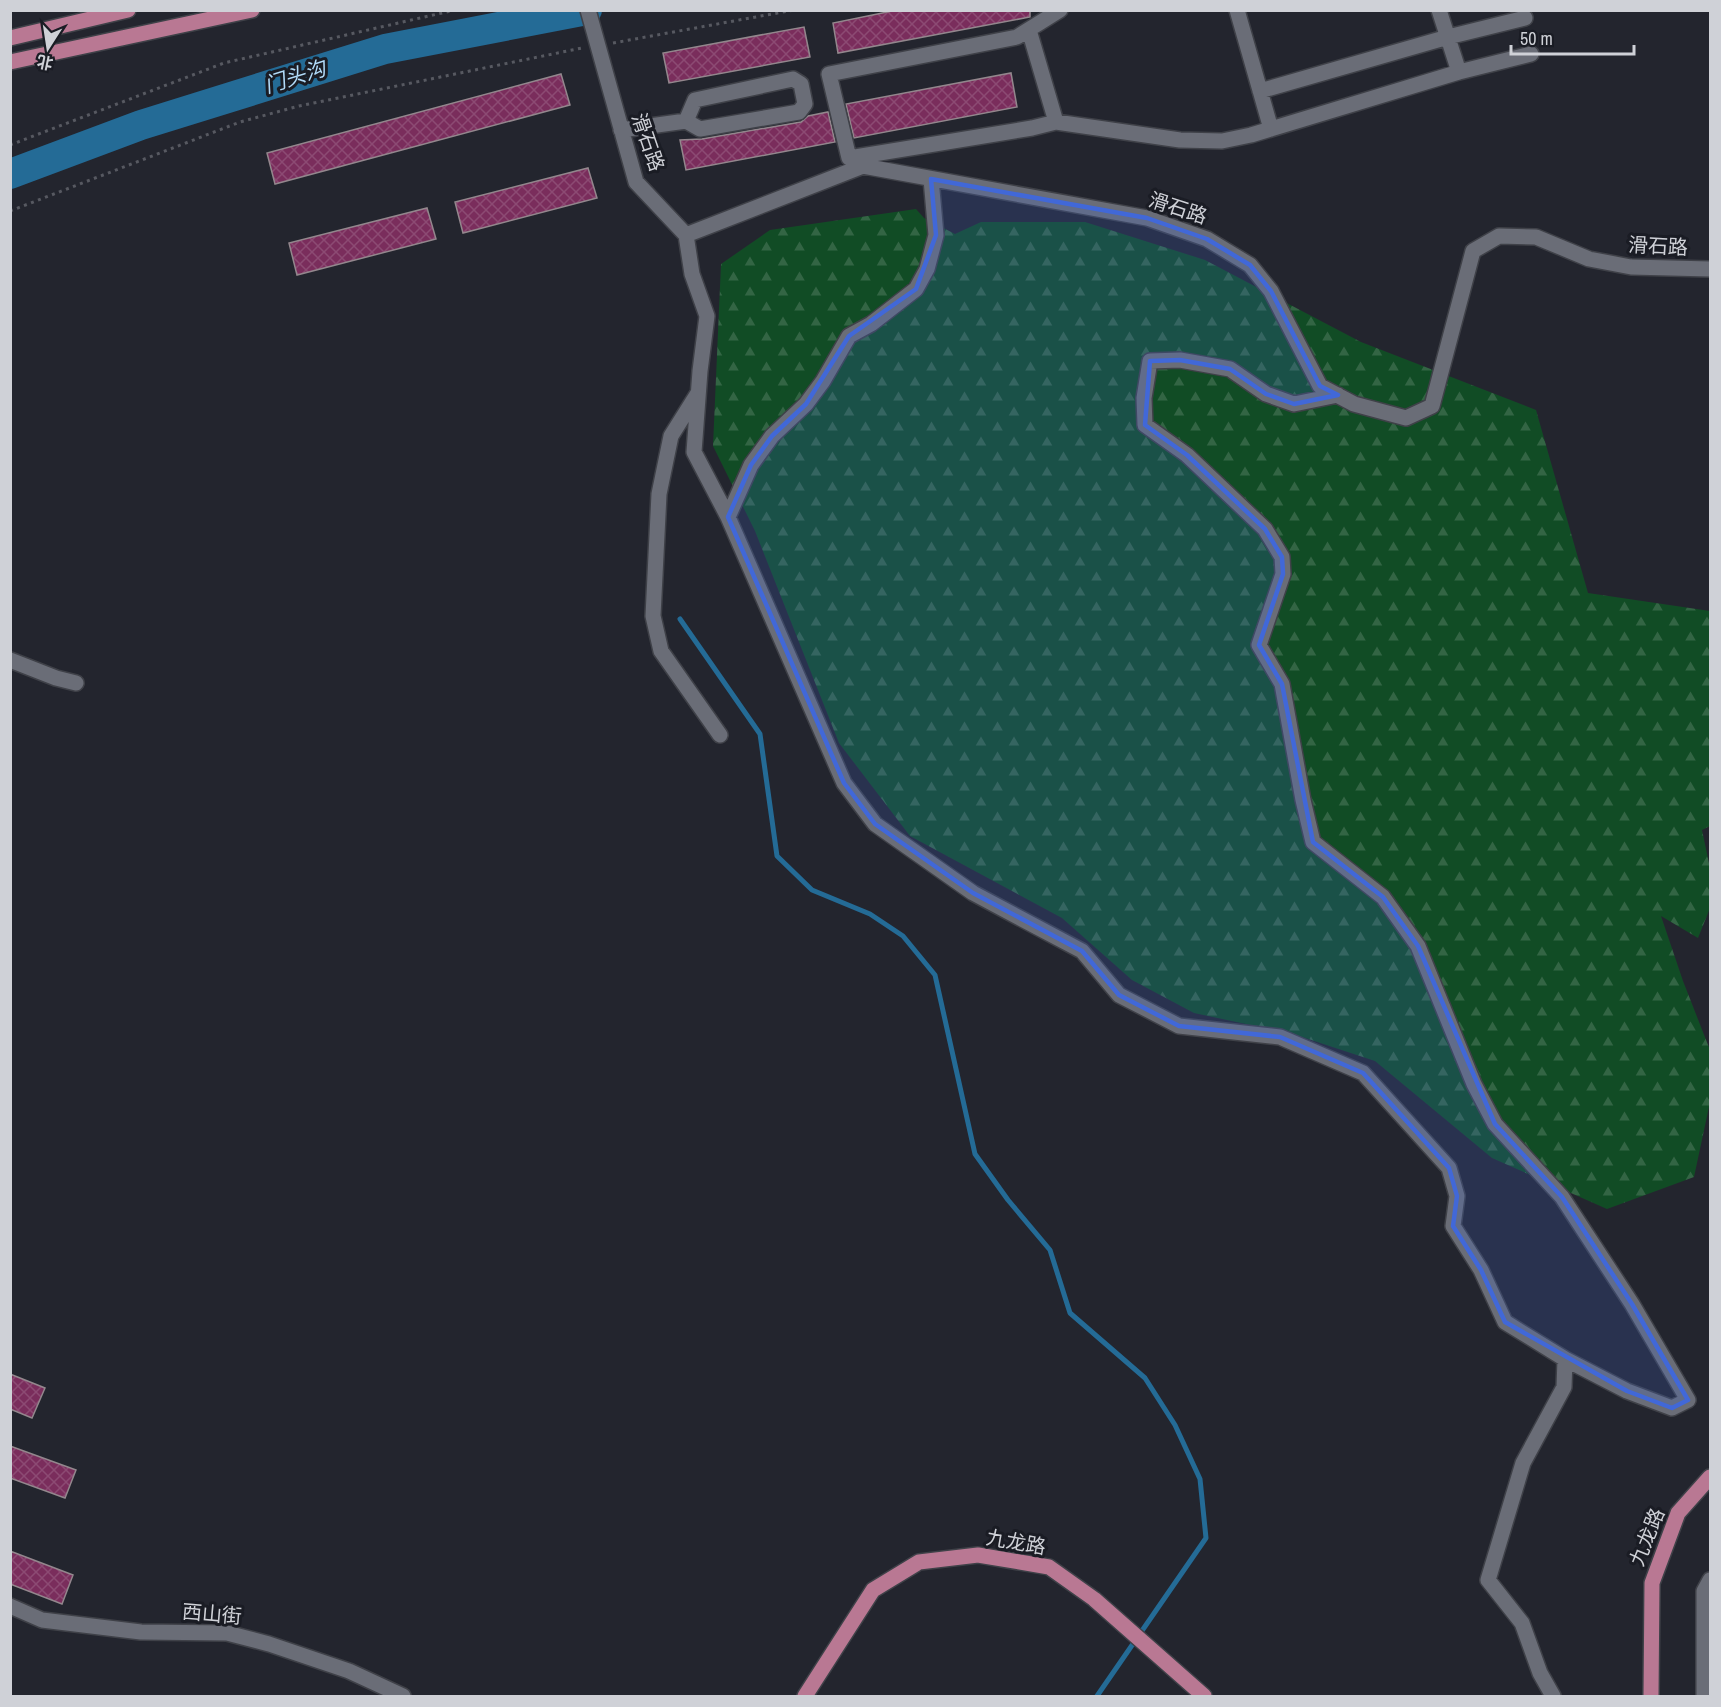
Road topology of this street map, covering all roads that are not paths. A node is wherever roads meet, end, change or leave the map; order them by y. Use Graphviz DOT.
graph roads {
  1 [pos="128,10"];
  2 [pos="252,10"];
  3 [pos="588,10"];
  4 [pos="1236,10"];
  5 [pos="1439,10"];
  6 [pos="1058,11"];
  7 [pos="1525,18"];
  8 [pos="1029,30"];
  9 [pos="1448,37"];
  10 [pos="10,38"];
  11 [pos="1531,54"];
  12 [pos="10,62"];
  13 [pos="1459,72"];
  14 [pos="1260,91"];
  15 [pos="686,121"];
  16 [pos="1056,122"];
  17 [pos="1271,129"];
  18 [pos="621,130"];
  19 [pos="931,179"];
  20 [pos="686,235"];
  21 [pos="1710,269"];
  22 [pos="698,393"];
  23 [pos="1338,395"];
  24 [pos="728,517"];
  25 [pos="10,660"];
  26 [pos="76,682"];
  27 [pos="720,735"];
  28 [pos="1565,1359"];
  29 [pos="1710,1478"];
  30 [pos="1710,1580"];
  31 [pos="10,1605"];
  32 [pos="403,1696"];
  33 [pos="805,1696"];
  34 [pos="1204,1696"];
  35 [pos="1553,1696"];
  36 [pos="1651,1696"];
  37 [pos="1704,1696"];
  1 -- 10 [label="main road"];
  2 -- 12 [label="main road"];
  3 -- 18 [label="street, 滑石路"];
  4 -- 14 [label="street"];
  5 -- 9 [label="street"];
  6 -- 8 [label="street"];
  7 -- 9 [label="street"];
  8 -- 16 [label="street"];
  8 -- 16 [label="street"];
  9 -- 13 [label="street"];
  9 -- 14 [label="street"];
  11 -- 13 [label="street"];
  13 -- 17 [label="street"];
  14 -- 17 [label="street"];
  15 -- 15 [label="street"];
  15 -- 18 [label="street"];
  16 -- 17 [label="street"];
  18 -- 20 [label="street, 滑石路"];
  19 -- 20 [label="street, 滑石路"];
  19 -- 23 [label="street, 滑石路"];
  19 -- 24 [label="street"];
  20 -- 22 [label="street"];
  21 -- 23 [label="street, 滑石路"];
  22 -- 24 [label="street"];
  22 -- 27 [label="street"];
  23 -- 28 [label="street"];
  24 -- 28 [label="street"];
  25 -- 26 [label="street"];
  28 -- 35 [label="street"];
  29 -- 36 [label="main road, 九龙路"];
  30 -- 37 [label="street"];
  31 -- 32 [label="street, 西山街"];
  33 -- 34 [label="main road, 九龙路"];
}
